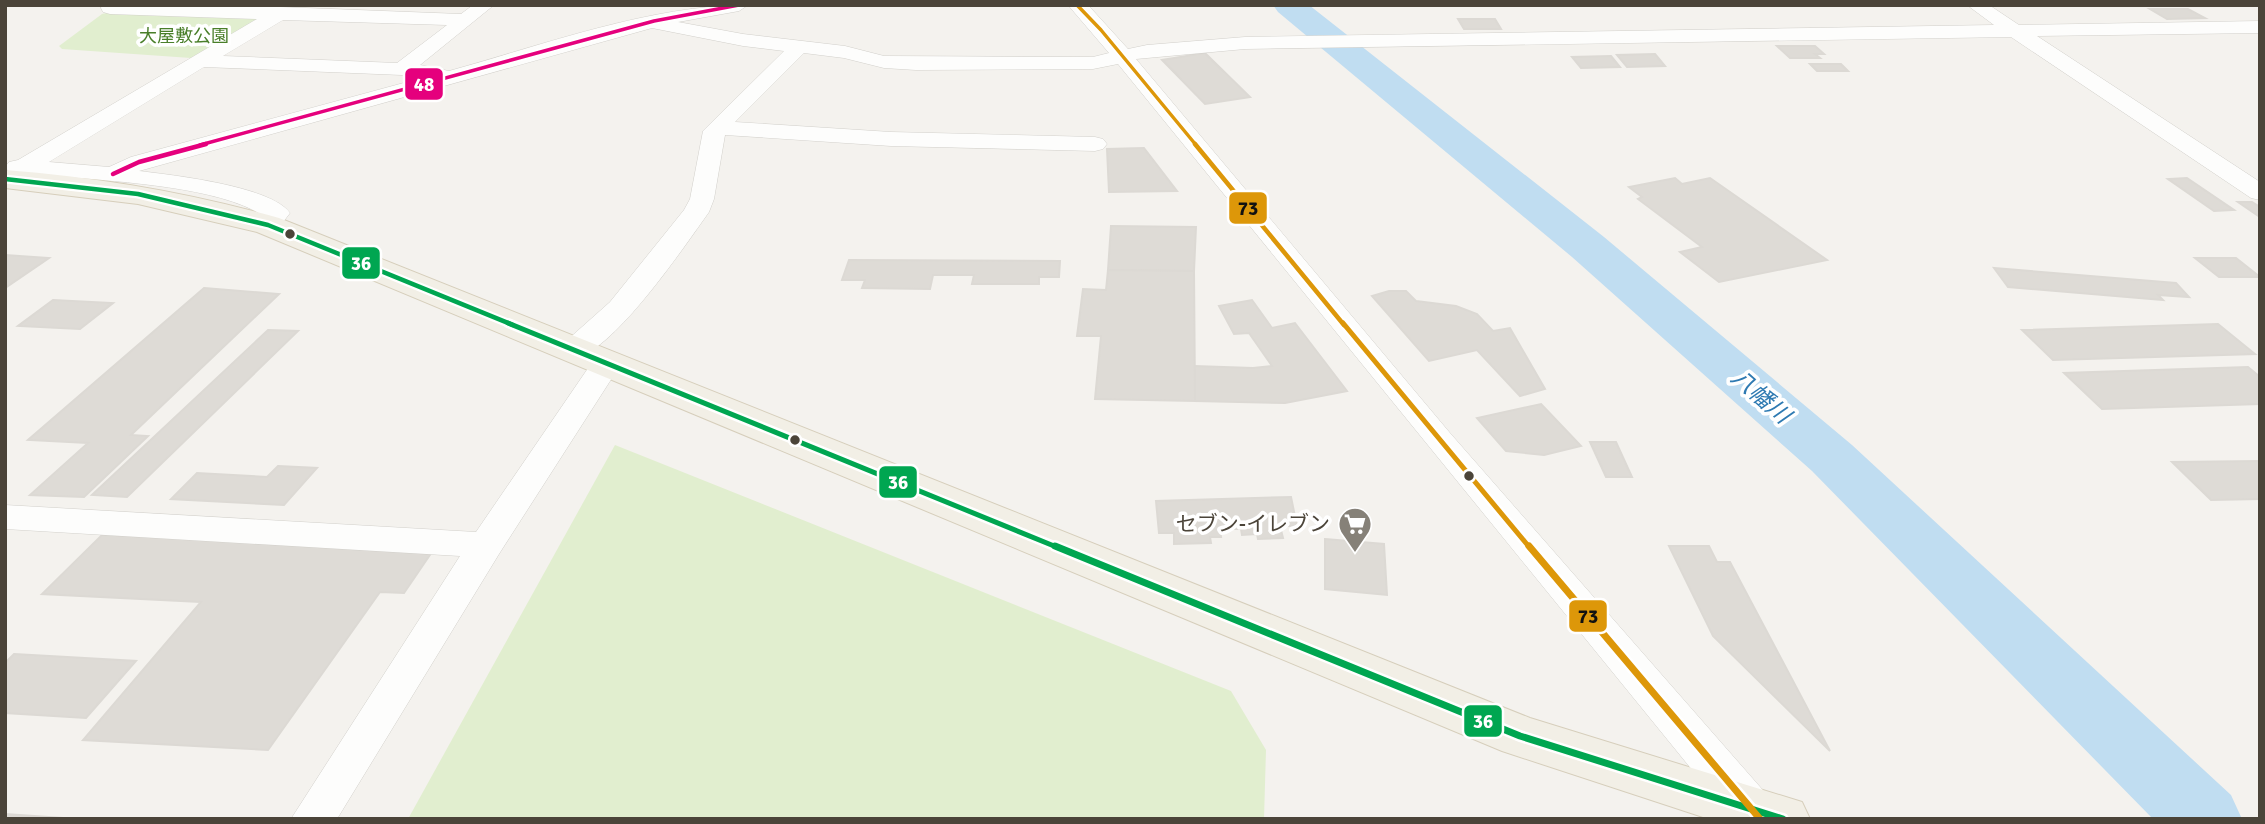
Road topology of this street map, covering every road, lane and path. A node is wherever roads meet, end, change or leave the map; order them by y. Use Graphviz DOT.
graph roads {
  1 [pos="113,5"];
  2 [pos="485,5"];
  3 [pos="739,5"];
  4 [pos="1077,5"];
  5 [pos="1976,5"];
  6 [pos="286,10"];
  7 [pos="465,20"];
  8 [pos="654,21"];
  9 [pos="2260,27"];
  10 [pos="2012,30"];
  11 [pos="800,47"];
  12 [pos="1122,55"];
  13 [pos="201,61"];
  14 [pos="402,69"];
  15 [pos="446,78"];
  16 [pos="716,128"];
  17 [pos="1095,144"];
  18 [pos="11,171"];
  19 [pos="113,174"];
  20 [pos="2260,193"];
  21 [pos="268,225"];
  22 [pos="588,357"];
  23 [pos="5,517"];
  24 [pos="486,545"];
  25 [pos="1765,816"];
  26 [pos="313,819"];
  1 -- 6 [label="street"];
  2 -- 7 [label="street"];
  3 -- 8 [label="street"];
  4 -- 12 [label="street"];
  5 -- 10 [label="street"];
  6 -- 7 [label="street"];
  6 -- 13 [label="street"];
  7 -- 14 [label="street"];
  8 -- 11 [label="street"];
  8 -- 15 [label="street"];
  9 -- 10 [label="street"];
  10 -- 12 [label="street"];
  10 -- 20 [label="street"];
  11 -- 12 [label="street"];
  11 -- 16 [label="street"];
  12 -- 25 [label="street"];
  13 -- 14 [label="street"];
  13 -- 18 [label="street"];
  14 -- 15 [label="street"];
  15 -- 19 [label="street"];
  16 -- 17 [label="street"];
  16 -- 22 [label="street"];
  18 -- 19 [label="street"];
  18 -- 21 [label="main road"];
  19 -- 21 [label="street"];
  21 -- 22 [label="main road"];
  22 -- 24 [label="street"];
  22 -- 25 [label="main road"];
  23 -- 24 [label="street"];
  24 -- 26 [label="street"];
}
